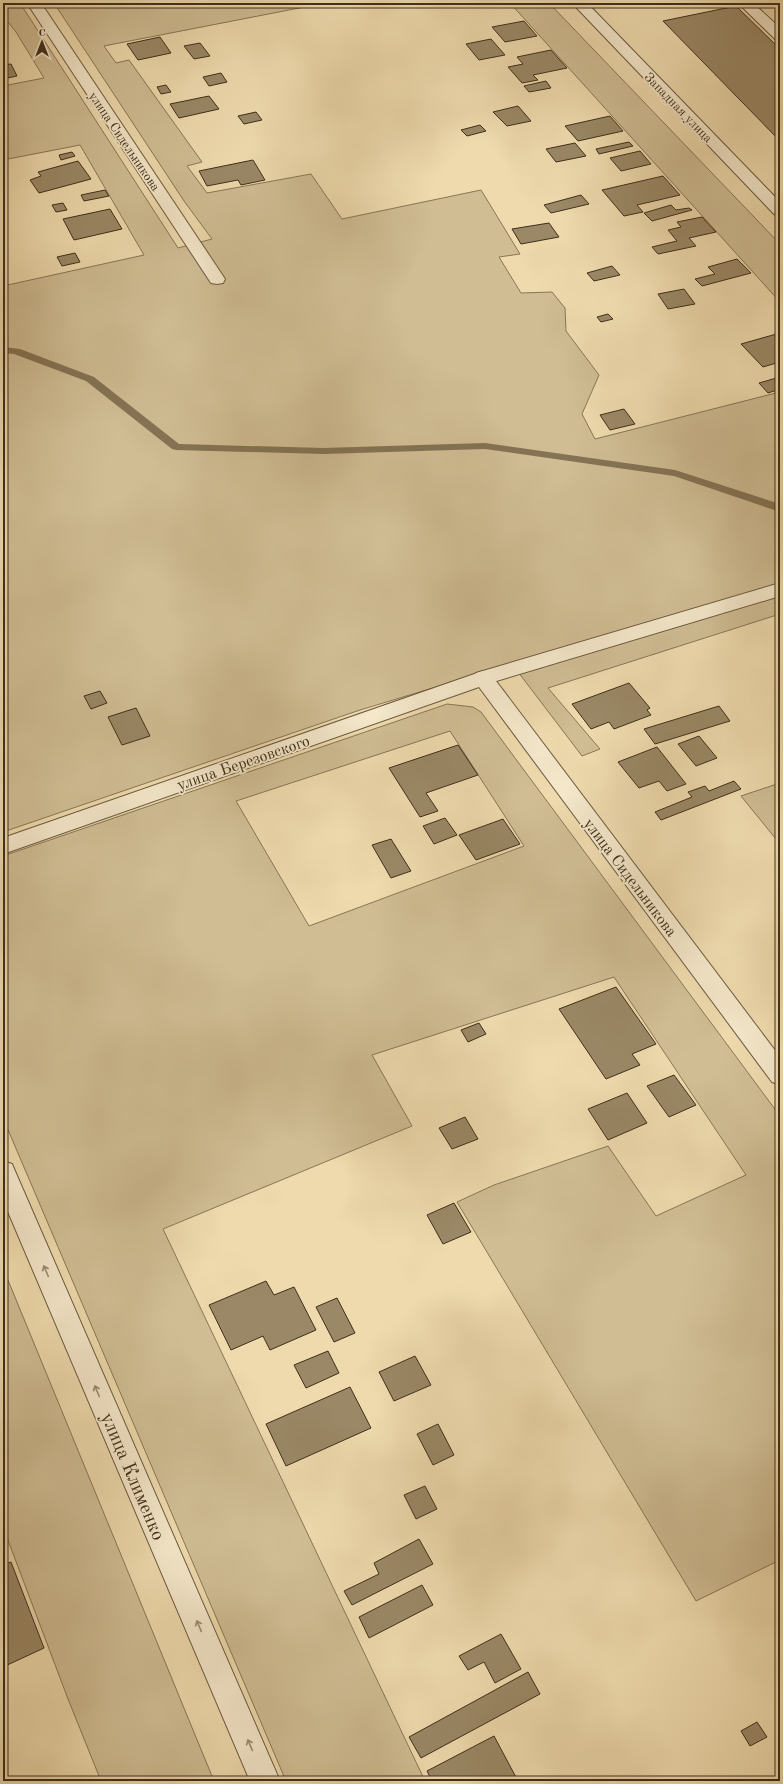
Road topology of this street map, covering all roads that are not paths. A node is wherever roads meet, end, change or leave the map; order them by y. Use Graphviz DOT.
graph roads {
  1 [pos="34,3"];
  2 [pos="579,3"];
  3 [pos="745,3"];
  4 [pos="780,36"];
  5 [pos="780,211"];
  6 [pos="217,278"];
  7 [pos="780,589"];
  8 [pos="483,678"];
  9 [pos="3,846"];
  10 [pos="780,1075"];
  11 [pos="3,1171"];
  12 [pos="265,1781"];
  1 -- 6 [label="street, улица Сидельникова"];
  2 -- 5 [label="street, Западная улица"];
  3 -- 4 [label="street"];
  7 -- 8 [label="street, улица Березовского"];
  8 -- 9 [label="street, улица Березовского"];
  8 -- 10 [label="street, улица Сидельникова"];
  12 -- 11 [label="street, улица Клименко, one-way"];
}
